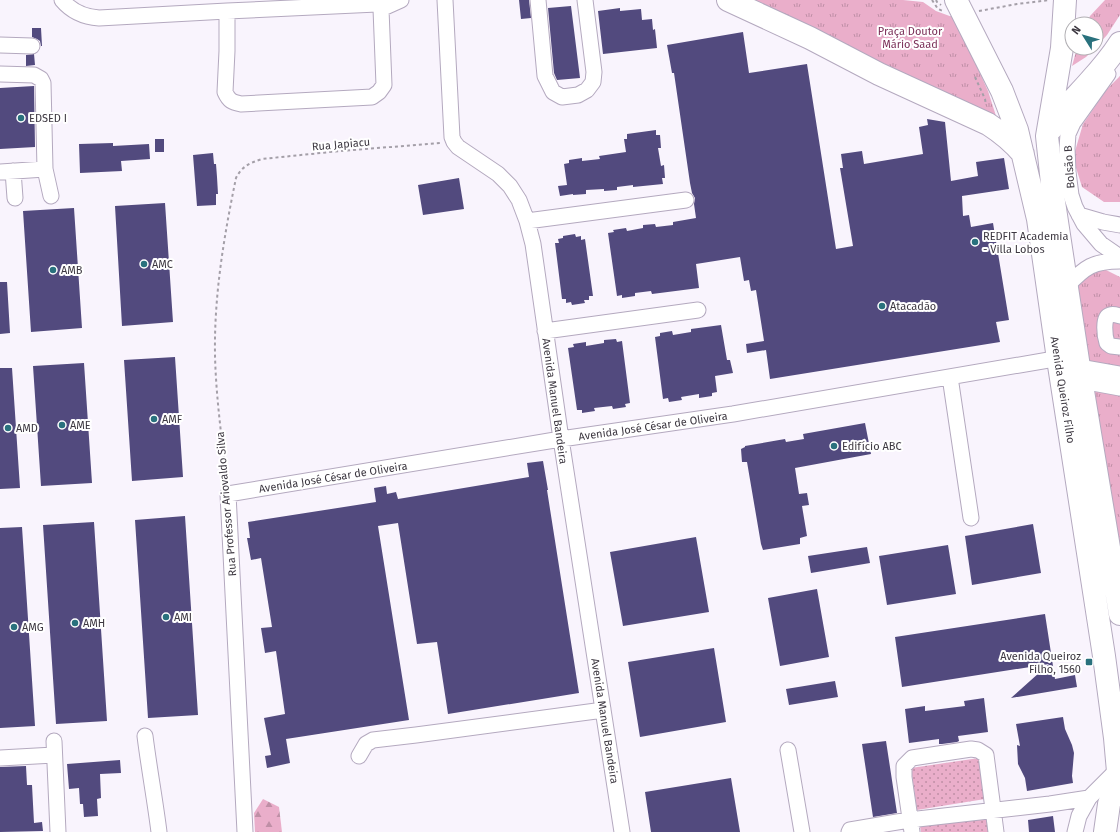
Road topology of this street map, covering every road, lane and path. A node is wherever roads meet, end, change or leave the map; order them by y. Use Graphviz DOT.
graph roads {
  1 [pos="62,0"];
  2 [pos="401,0"];
  3 [pos="445,0"];
  4 [pos="538,0"];
  5 [pos="585,0"];
  6 [pos="728,0"];
  7 [pos="956,0"];
  8 [pos="1051,0"];
  9 [pos="1065,0"];
  10 [pos="381,9"];
  11 [pos="227,10"];
  12 [pos="975,12"];
  13 [pos="0,46"];
  14 [pos="32,46"];
  15 [pos="1118,46"];
  16 [pos="0,74"];
  17 [pos="1047,136"];
  18 [pos="454,142"];
  19 [pos="1024,155"];
  20 [pos="45,169"];
  21 [pos="6,171"];
  22 [pos="236,178"];
  23 [pos="51,196"];
  24 [pos="15,198"];
  25 [pos="686,200"];
  26 [pos="1079,215"];
  27 [pos="527,221"];
  28 [pos="1120,225"];
  29 [pos="1120,257"];
  30 [pos="1120,261"];
  31 [pos="1067,286"];
  32 [pos="698,310"];
  33 [pos="1120,316"];
  34 [pos="545,331"];
  35 [pos="1120,347"];
  36 [pos="1074,366"];
  37 [pos="1120,374"];
  38 [pos="950,377"];
  39 [pos="1120,388"];
  40 [pos="561,439"];
  41 [pos="228,494"];
  42 [pos="971,518"];
  43 [pos="1120,614"];
  44 [pos="603,709"];
  45 [pos="145,736"];
  46 [pos="788,750"];
  47 [pos="359,756"];
  48 [pos="0,758"];
  49 [pos="1119,780"];
  50 [pos="1089,798"];
  51 [pos="993,811"];
  52 [pos="911,826"];
  53 [pos="58,832"];
  54 [pos="160,832"];
  55 [pos="245,832"];
  56 [pos="622,832"];
  57 [pos="802,832"];
  58 [pos="849,832"];
  59 [pos="996,832"];
  60 [pos="1075,832"];
  61 [pos="1105,832"];
  1 -- 11 [label="street"];
  2 -- 10 [label="street"];
  3 -- 18 [label="street"];
  4 -- 5 [label="street"];
  6 -- 19 [label="highway"];
  7 -- 19 [label="highway, Avenida Queiroz Filho"];
  8 -- 12 [label="path"];
  9 -- 17 [label="highway, Avenida Queiroz Filho"];
  10 -- 11 [label="street"];
  10 -- 11 [label="street"];
  13 -- 14 [label="street"];
  15 -- 17 [label="highway"];
  15 -- 26 [label="street, Bolsão B"];
  16 -- 20 [label="street"];
  17 -- 31 [label="highway, Avenida Queiroz Filho"];
  18 -- 22 [label="path, Rua Japiacu"];
  18 -- 27 [label="street, Avenida Manuel Bandeira"];
  19 -- 36 [label="highway, Avenida Queiroz Filho"];
  20 -- 21 [label="street"];
  20 -- 23 [label="street"];
  21 -- 24 [label="street"];
  22 -- 41 [label="path, Rua Professor Ariovaldo Silva"];
  25 -- 27 [label="street"];
  26 -- 28 [label="street"];
  26 -- 29 [label="street, Bolsão B"];
  27 -- 34 [label="street, Avenida Manuel Bandeira"];
  30 -- 31 [label="street"];
  31 -- 36 [label="highway, Avenida Queiroz Filho"];
  32 -- 34 [label="street"];
  33 -- 35 [label="street"];
  34 -- 40 [label="street, Avenida Manuel Bandeira"];
  36 -- 37 [label="street"];
  36 -- 38 [label="street, Avenida José César de Oliveira"];
  36 -- 39 [label="street"];
  36 -- 43 [label="highway, Avenida Queiroz Filho"];
  36 -- 49 [label="highway, Avenida Queiroz Filho"];
  38 -- 40 [label="street, Avenida José César de Oliveira"];
  38 -- 42 [label="street"];
  40 -- 41 [label="street, Avenida José César de Oliveira"];
  40 -- 44 [label="street, Avenida Manuel Bandeira"];
  41 -- 55 [label="street, Rua Professor Ariovaldo Silva"];
  44 -- 47 [label="street"];
  44 -- 56 [label="street, Avenida Manuel Bandeira"];
  45 -- 54 [label="street"];
  46 -- 57 [label="street"];
  48 -- 53 [label="street"];
  49 -- 50 [label="street"];
  49 -- 61 [label="highway"];
  50 -- 51 [label="street"];
  50 -- 60 [label="street"];
  51 -- 52 [label="street"];
  51 -- 52 [label="street"];
  51 -- 59 [label="street"];
  52 -- 58 [label="street"];
}
